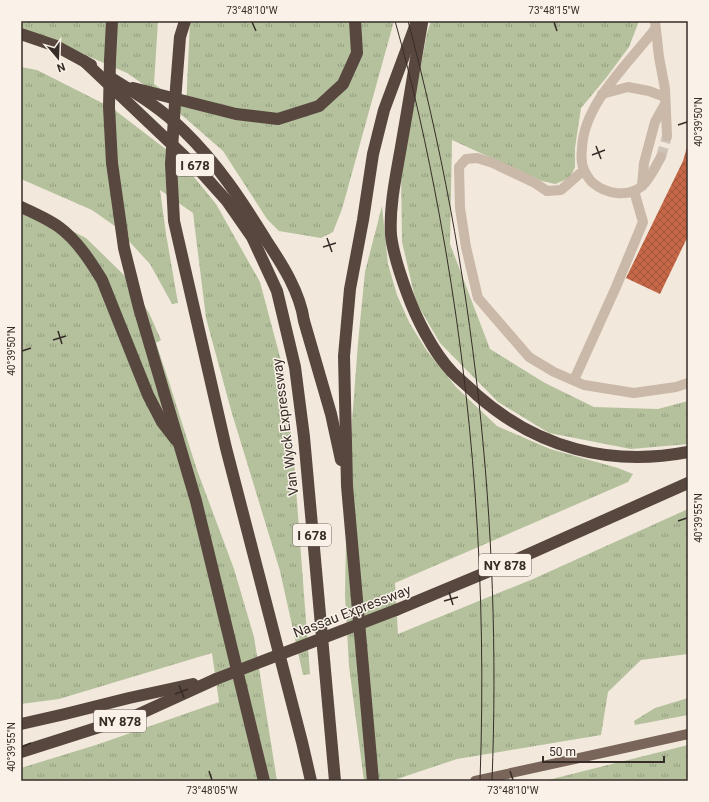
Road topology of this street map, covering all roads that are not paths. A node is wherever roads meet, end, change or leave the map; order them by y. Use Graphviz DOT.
graph roads {
  1 [pos="112,21"];
  2 [pos="185,21"];
  3 [pos="190,21"];
  4 [pos="354,21"];
  5 [pos="417,21"];
  6 [pos="422,21"];
  7 [pos="655,25"];
  8 [pos="21,34"];
  9 [pos="180,37"];
  10 [pos="84,61"];
  11 [pos="123,85"];
  12 [pos="602,94"];
  13 [pos="665,101"];
  14 [pos="667,136"];
  15 [pos="661,157"];
  16 [pos="584,170"];
  17 [pos="638,188"];
  18 [pos="21,207"];
  19 [pos="574,380"];
  20 [pos="688,383"];
  21 [pos="180,446"];
  22 [pos="688,452"];
  23 [pos="688,482"];
  24 [pos="347,486"];
  25 [pos="216,679"];
  26 [pos="21,724"];
  27 [pos="688,734"];
  28 [pos="21,752"];
  29 [pos="264,781"];
  30 [pos="311,781"];
  31 [pos="335,781"];
  32 [pos="373,781"];
  33 [pos="475,781"];
  1 -- 21 [label="highway, bridge"];
  2 -- 9 [label="highway"];
  3 -- 9 [label="highway"];
  4 -- 11 [label="highway"];
  5 -- 24 [label="highway"];
  6 -- 22 [label="highway"];
  7 -- 12 [label="lane"];
  7 -- 13 [label="lane"];
  8 -- 10 [label="highway"];
  9 -- 30 [label="highway, bridge"];
  10 -- 11 [label="highway"];
  10 -- 31 [label="highway, Van Wyck Expressway / I 678"];
  11 -- 24 [label="highway"];
  12 -- 13 [label="lane"];
  12 -- 16 [label="lane"];
  13 -- 14 [label="lane"];
  13 -- 17 [label="lane"];
  15 -- 17 [label="lane"];
  16 -- 17 [label="lane"];
  16 -- 19 [label="lane"];
  17 -- 19 [label="lane"];
  18 -- 21 [label="highway"];
  19 -- 20 [label="lane"];
  21 -- 29 [label="highway"];
  23 -- 25 [label="highway, Nassau Expressway / NY 878, bridge"];
  24 -- 32 [label="highway"];
  25 -- 26 [label="highway"];
  25 -- 28 [label="highway, Nassau Expressway / NY 878"];
  27 -- 33 [label="main road"];
}
